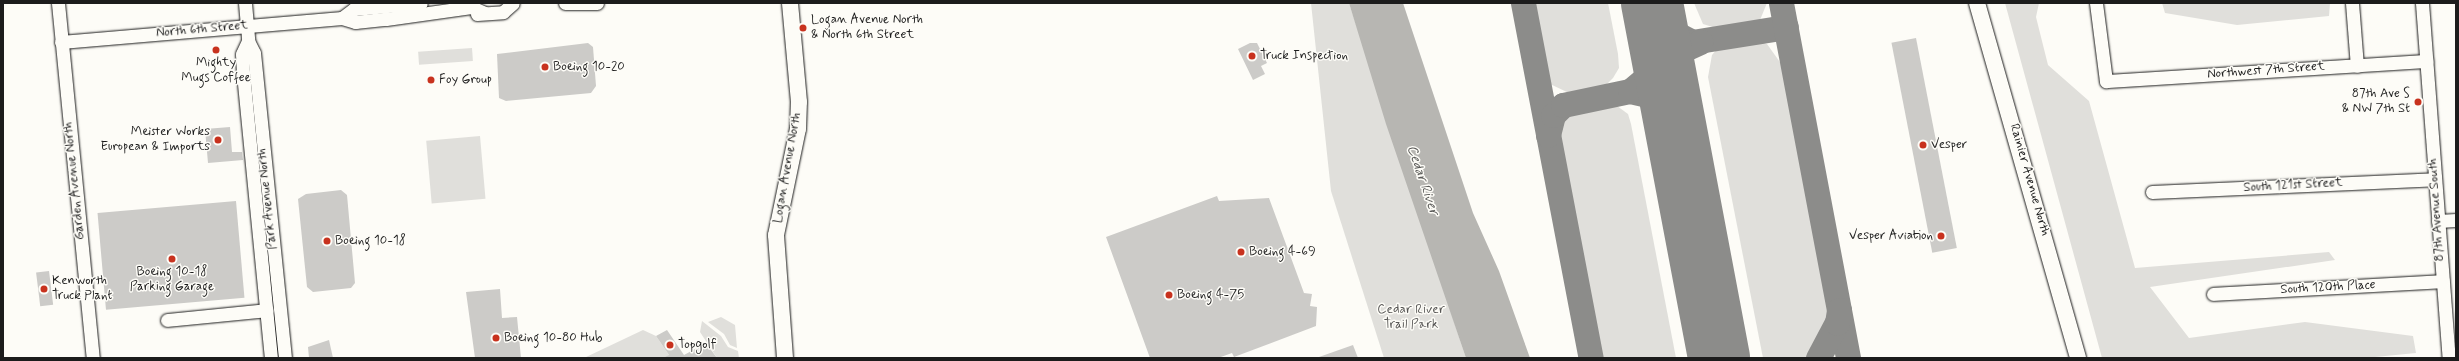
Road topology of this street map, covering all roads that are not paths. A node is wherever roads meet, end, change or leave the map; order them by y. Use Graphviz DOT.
graph roads {
  1 [pos="58,3"];
  2 [pos="245,3"];
  3 [pos="513,3"];
  4 [pos="565,3"];
  5 [pos="597,3"];
  6 [pos="790,3"];
  7 [pos="1977,3"];
  8 [pos="2096,3"];
  9 [pos="2352,3"];
  10 [pos="2422,3"];
  11 [pos="367,5"];
  12 [pos="426,6"];
  13 [pos="450,6"];
  14 [pos="342,18"];
  15 [pos="247,26"];
  16 [pos="248,41"];
  17 [pos="61,42"];
  18 [pos="2426,61"];
  19 [pos="2357,66"];
  20 [pos="2435,179"];
  21 [pos="2152,192"];
  22 [pos="2456,220"];
  23 [pos="2438,221"];
  24 [pos="2443,281"];
  25 [pos="2213,294"];
  26 [pos="267,310"];
  27 [pos="167,320"];
  28 [pos="2452,333"];
  29 [pos="93,358"];
  30 [pos="271,358"];
  31 [pos="285,358"];
  32 [pos="785,358"];
  33 [pos="2078,358"];
  34 [pos="2449,358"];
  1 -- 17 [label="street, Garden Avenue North"];
  2 -- 15 [label="street, Park Avenue North"];
  3 -- 13 [label="street, North 6th Street"];
  4 -- 5 [label="street"];
  6 -- 32 [label="main road, Logan Avenue North"];
  7 -- 33 [label="main road, Rainier Avenue North"];
  8 -- 19 [label="street, Northwest 7th Street"];
  9 -- 19 [label="street"];
  10 -- 18 [label="street, 87th Avenue South"];
  11 -- 12 [label="street, North 6th Street"];
  11 -- 14 [label="street, North 6th Street"];
  12 -- 13 [label="street, North 6th Street"];
  12 -- 14 [label="street, North 6th Street"];
  14 -- 15 [label="street, North 6th Street"];
  15 -- 16 [label="street, Park Avenue North"];
  15 -- 17 [label="street, North 6th Street"];
  16 -- 26 [label="street, Park Avenue North"];
  16 -- 31 [label="street, Park Avenue North"];
  17 -- 29 [label="street, Garden Avenue North"];
  18 -- 19 [label="street, Northwest 7th Street"];
  18 -- 20 [label="street, 87th Avenue South"];
  20 -- 21 [label="street, South 121st Street"];
  20 -- 23 [label="street, 87th Avenue South"];
  22 -- 23 [label="street"];
  23 -- 24 [label="street, 87th Avenue South"];
  24 -- 25 [label="street, South 120th Place"];
  24 -- 28 [label="street, 87th Avenue South"];
  26 -- 27 [label="street"];
  26 -- 30 [label="street, Park Avenue North"];
  28 -- 34 [label="street, 87th Avenue South"];
}
